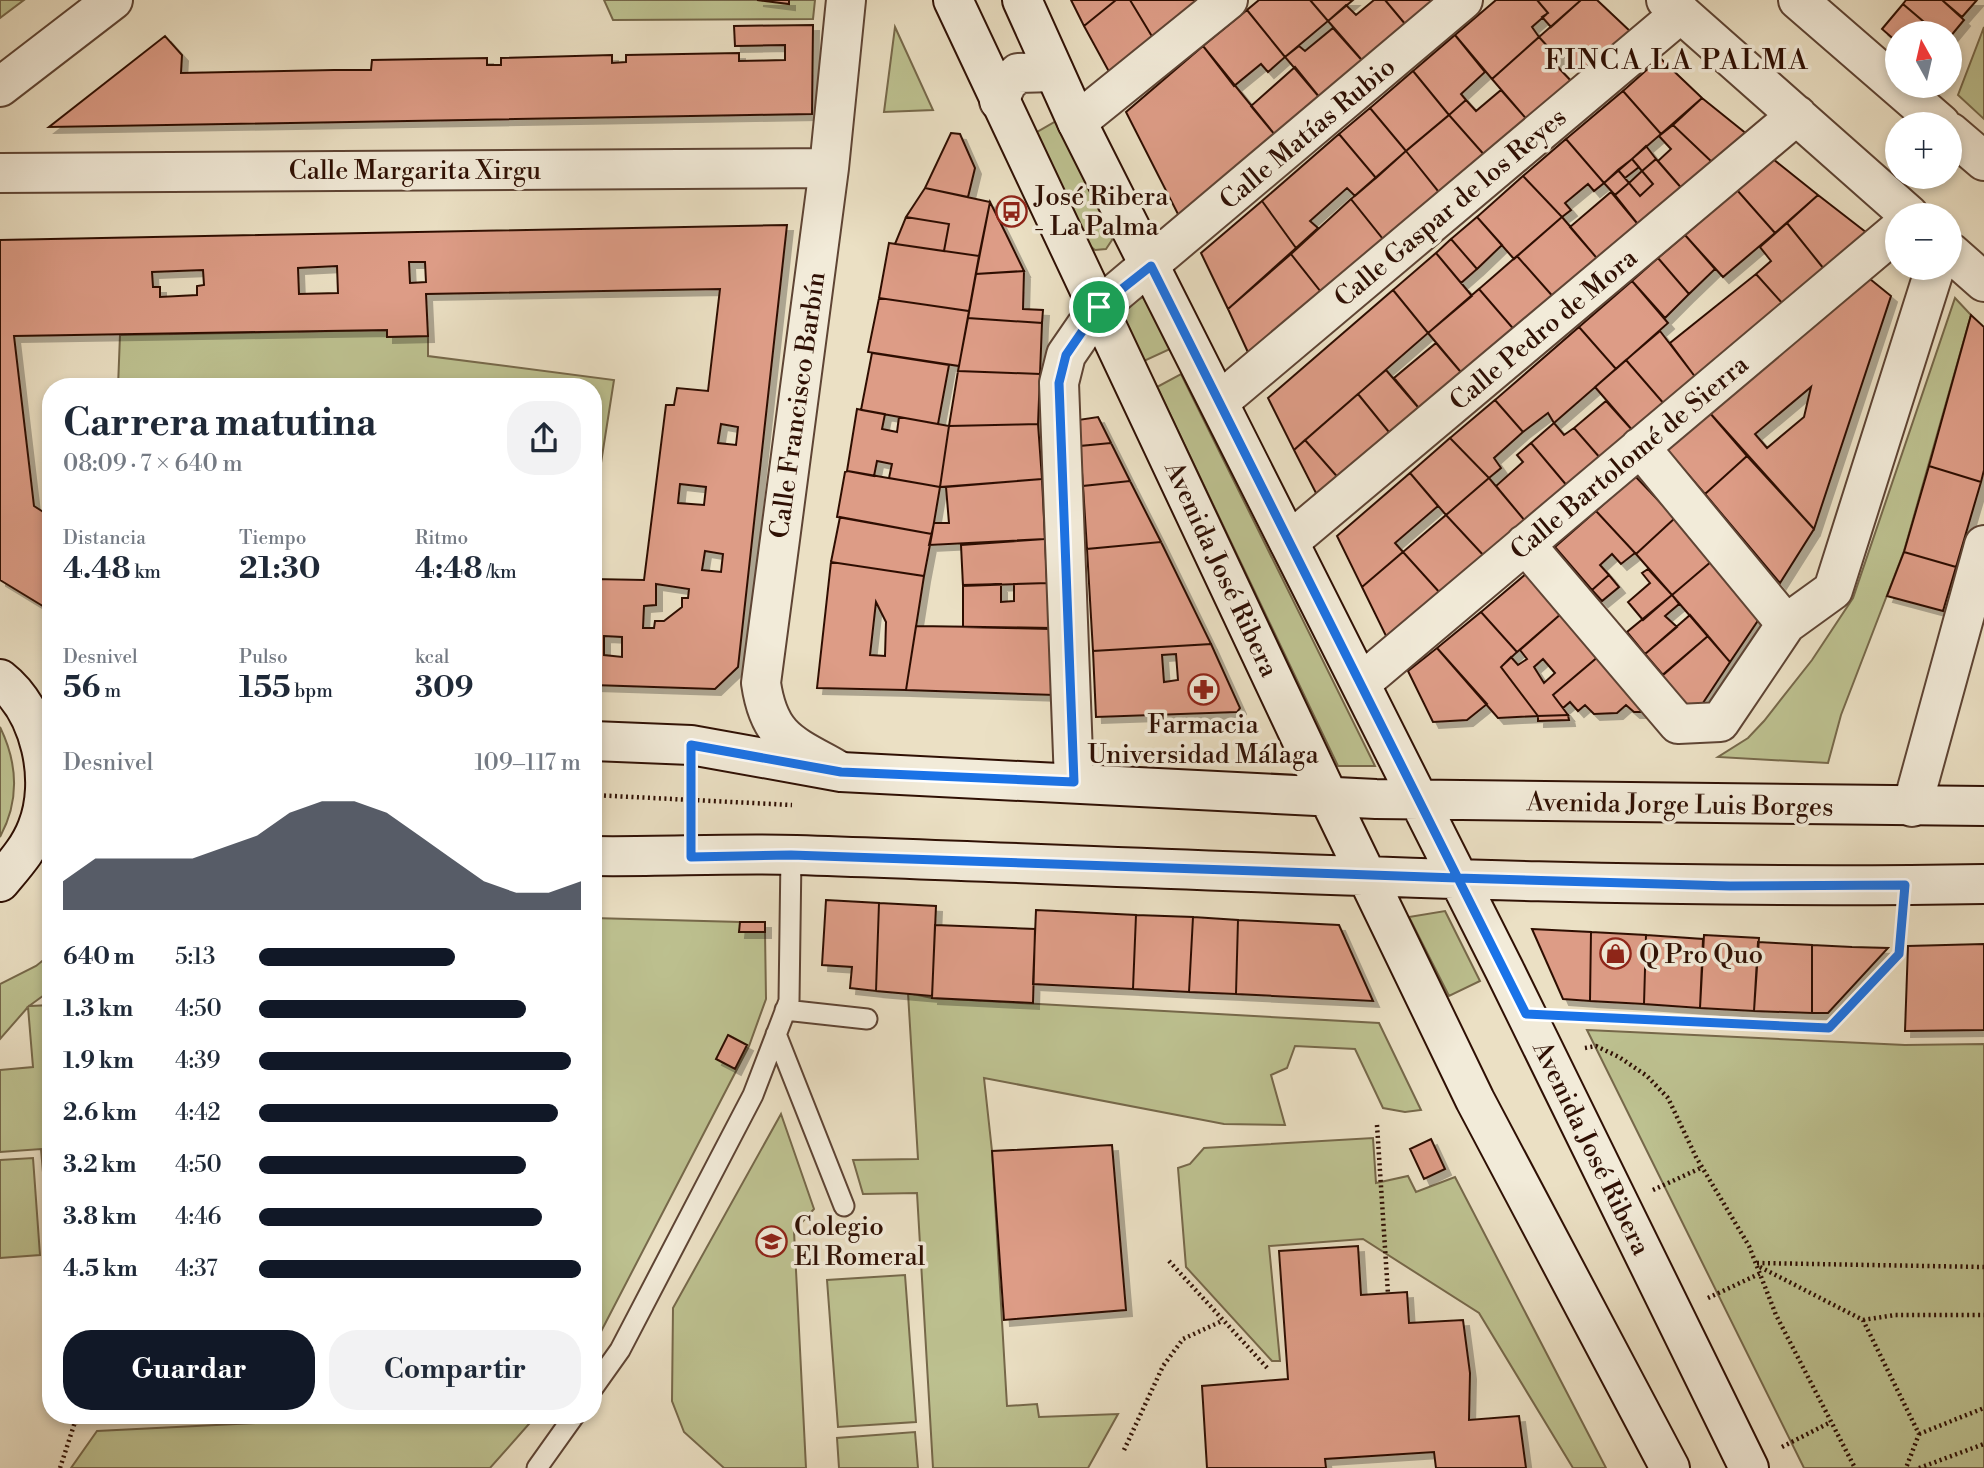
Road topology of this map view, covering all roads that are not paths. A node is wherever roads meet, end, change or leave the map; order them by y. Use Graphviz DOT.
graph roads {
  1 [pos="113,0"];
  2 [pos="846,0"];
  3 [pos="953,0"];
  4 [pos="1021,0"];
  5 [pos="1228,0"];
  6 [pos="1463,0"];
  7 [pos="1798,0"];
  8 [pos="1674,6"];
  9 [pos="1054,72"];
  10 [pos="0,87"];
  11 [pos="999,101"];
  12 [pos="1927,112"];
  13 [pos="1797,115"];
  14 [pos="1077,122"];
  15 [pos="1962,142"];
  16 [pos="1984,161"];
  17 [pos="829,168"];
  18 [pos="0,173"];
  19 [pos="1896,203"];
  20 [pos="1885,241"];
  21 [pos="1962,263"];
  22 [pos="1151,266"];
  23 [pos="1931,280"];
  24 [pos="1984,282"];
  25 [pos="1099,307"];
  26 [pos="1219,402"];
  27 [pos="1640,447"];
  28 [pos="1289,542"];
  29 [pos="1525,544"];
  30 [pos="1984,545"];
  31 [pos="1786,624"];
  32 [pos="0,679"];
  33 [pos="1361,683"];
  34 [pos="42,723"];
  35 [pos="602,741"];
  36 [pos="841,772"];
  37 [pos="1074,782"];
  38 [pos="1328,796"];
  39 [pos="1419,800"];
  40 [pos="1984,806"];
  41 [pos="1912,807"];
  42 [pos="42,822"];
  43 [pos="39,850"];
  44 [pos="791,855"];
  45 [pos="602,856"];
  46 [pos="1367,875"];
  47 [pos="1457,878"];
  48 [pos="0,882"];
  49 [pos="1984,884"];
  50 [pos="787,1005"];
  51 [pos="867,1019"];
  52 [pos="776,1034"];
  53 [pos="844,1206"];
  54 [pos="602,1375"];
  55 [pos="568,1424"];
  56 [pos="1748,1465"];
  57 [pos="537,1468"];
  58 [pos="1670,1468"];
  1 -- 10 [label="street"];
  2 -- 17 [label="street, Calle Francisco Barbín"];
  3 -- 11 [label="street, Avenida José Ribera"];
  4 -- 9 [label="street, Avenida José Ribera"];
  5 -- 14 [label="street"];
  6 -- 22 [label="street, Calle Matías Rubio"];
  7 -- 12 [label="street"];
  8 -- 13 [label="street"];
  8 -- 26 [label="street, Calle Gaspar de los Reyes"];
  9 -- 11 [label="street"];
  9 -- 14 [label="street, Avenida José Ribera"];
  11 -- 25 [label="street, Avenida José Ribera"];
  13 -- 19 [label="street"];
  13 -- 28 [label="street, Calle Pedro de Mora"];
  14 -- 22 [label="street, Avenida José Ribera"];
  15 -- 16 [label="street"];
  17 -- 18 [label="street, Calle Margarita Xirgu"];
  17 -- 36 [label="street, Calle Francisco Barbín"];
  20 -- 27 [label="street, Calle Bartolomé de Sierra"];
  21 -- 24 [label="street"];
  22 -- 25 [label="street"];
  22 -- 26 [label="street, Avenida José Ribera"];
  23 -- 31 [label="street"];
  25 -- 37 [label="street"];
  25 -- 38 [label="street, Avenida José Ribera"];
  26 -- 28 [label="street, Avenida José Ribera"];
  27 -- 29 [label="street, Calle Bartolomé de Sierra"];
  27 -- 31 [label="street"];
  28 -- 33 [label="street, Avenida José Ribera"];
  29 -- 31 [label="street"];
  29 -- 33 [label="street, Calle Bartolomé de Sierra"];
  30 -- 41 [label="street"];
  32 -- 34 [label="street"];
  33 -- 39 [label="street, Avenida José Ribera"];
  35 -- 36 [label="street, Avenida Jorge Luis Borges"];
  36 -- 37 [label="street, Avenida Jorge Luis Borges"];
  37 -- 38 [label="street, Avenida Jorge Luis Borges"];
  38 -- 39 [label="street, Avenida Jorge Luis Borges"];
  38 -- 46 [label="street, Avenida José Ribera"];
  39 -- 41 [label="street, Avenida Jorge Luis Borges"];
  39 -- 47 [label="street, Avenida José Ribera"];
  40 -- 41 [label="street, Avenida Jorge Luis Borges"];
  42 -- 43 [label="street"];
  43 -- 48 [label="street"];
  44 -- 45 [label="street"];
  44 -- 46 [label="street"];
  44 -- 50 [label="lane"];
  46 -- 47 [label="street"];
  46 -- 58 [label="street, Avenida José Ribera"];
  47 -- 49 [label="street"];
  47 -- 56 [label="street, Avenida José Ribera"];
  50 -- 51 [label="lane"];
  50 -- 52 [label="lane"];
  52 -- 53 [label="lane"];
  52 -- 54 [label="lane"];
  55 -- 57 [label="lane"];
}
